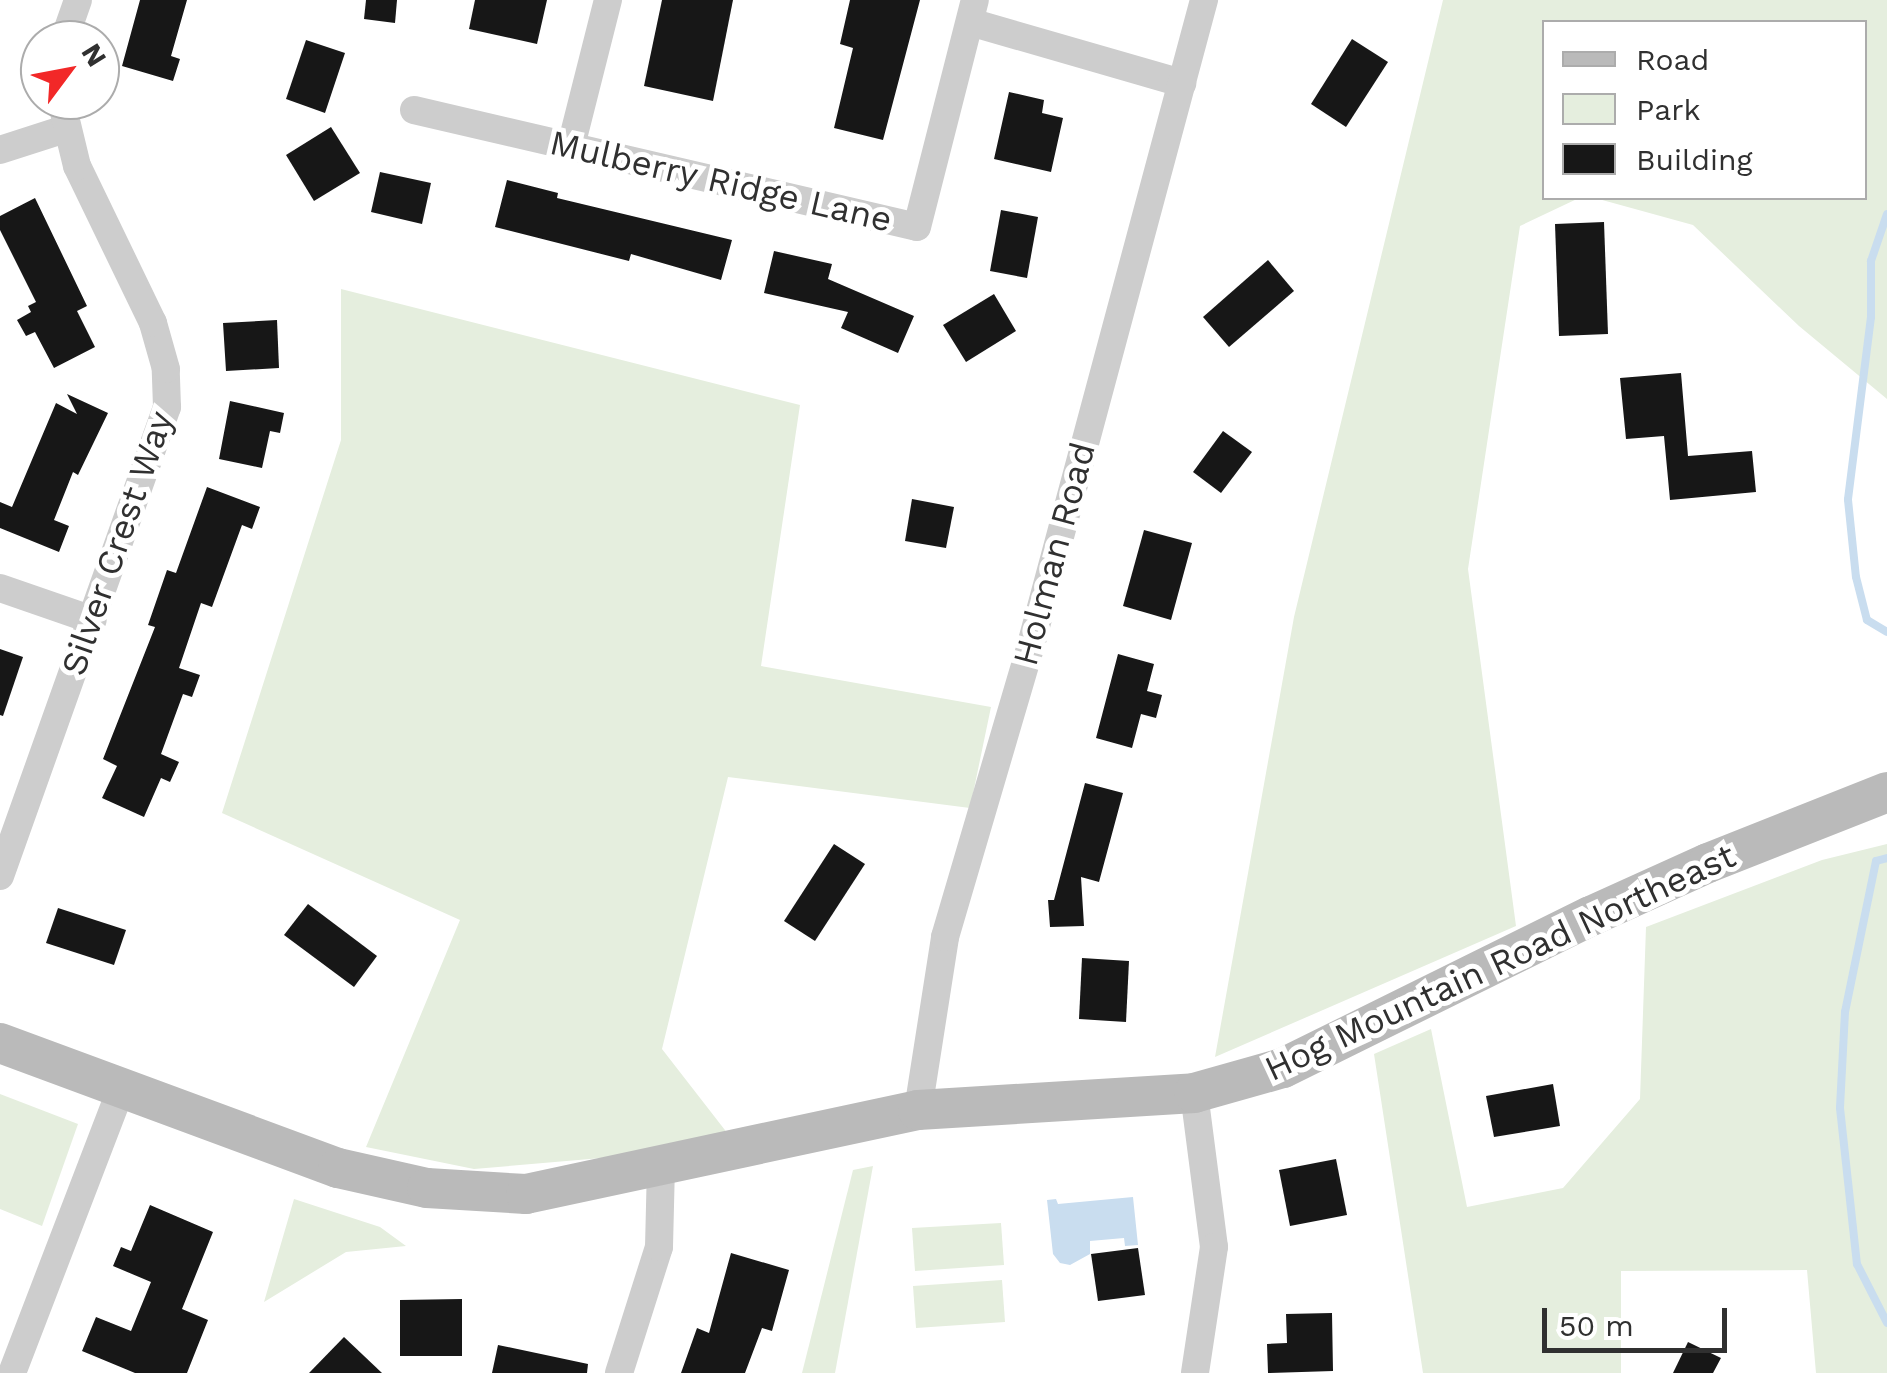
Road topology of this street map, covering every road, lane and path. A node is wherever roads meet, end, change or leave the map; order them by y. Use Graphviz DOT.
graph roads {
  1 [pos="608,0"];
  2 [pos="1204,0"];
  3 [pos="972,11"];
  4 [pos="1182,83"];
  5 [pos="414,110"];
  6 [pos="63,120"];
  7 [pos="65,129"];
  8 [pos="572,146"];
  9 [pos="0,150"];
  10 [pos="0,588"];
  11 [pos="93,620"];
  12 [pos="1887,792"];
  13 [pos="0,876"];
  14 [pos="0,1043"];
  15 [pos="121,1089"];
  16 [pos="1194,1093"];
  17 [pos="918,1110"];
  18 [pos="661,1167"];
  19 [pos="12,1373"];
  20 [pos="619,1373"];
  21 [pos="1195,1373"];
  1 -- 8 [label="street"];
  2 -- 4 [label="street, Holman Road"];
  3 -- 4 [label="street"];
  3 -- 8 [label="street, Mulberry Ridge Lane"];
  4 -- 17 [label="street, Holman Road"];
  5 -- 8 [label="street, Mulberry Ridge Lane"];
  6 -- 7 [label="street, Silver Crest Way"];
  7 -- 9 [label="street"];
  7 -- 11 [label="street, Silver Crest Way"];
  10 -- 11 [label="street"];
  11 -- 13 [label="street, Silver Crest Way"];
  12 -- 16 [label="street, Hog Mountain Road Northeast"];
  14 -- 15 [label="street, Hog Mountain Road Northeast"];
  15 -- 18 [label="street, Hog Mountain Road Northeast"];
  15 -- 19 [label="street"];
  16 -- 17 [label="street, Hog Mountain Road Northeast"];
  16 -- 21 [label="street"];
  17 -- 18 [label="street, Hog Mountain Road Northeast"];
  18 -- 20 [label="street"];
}
